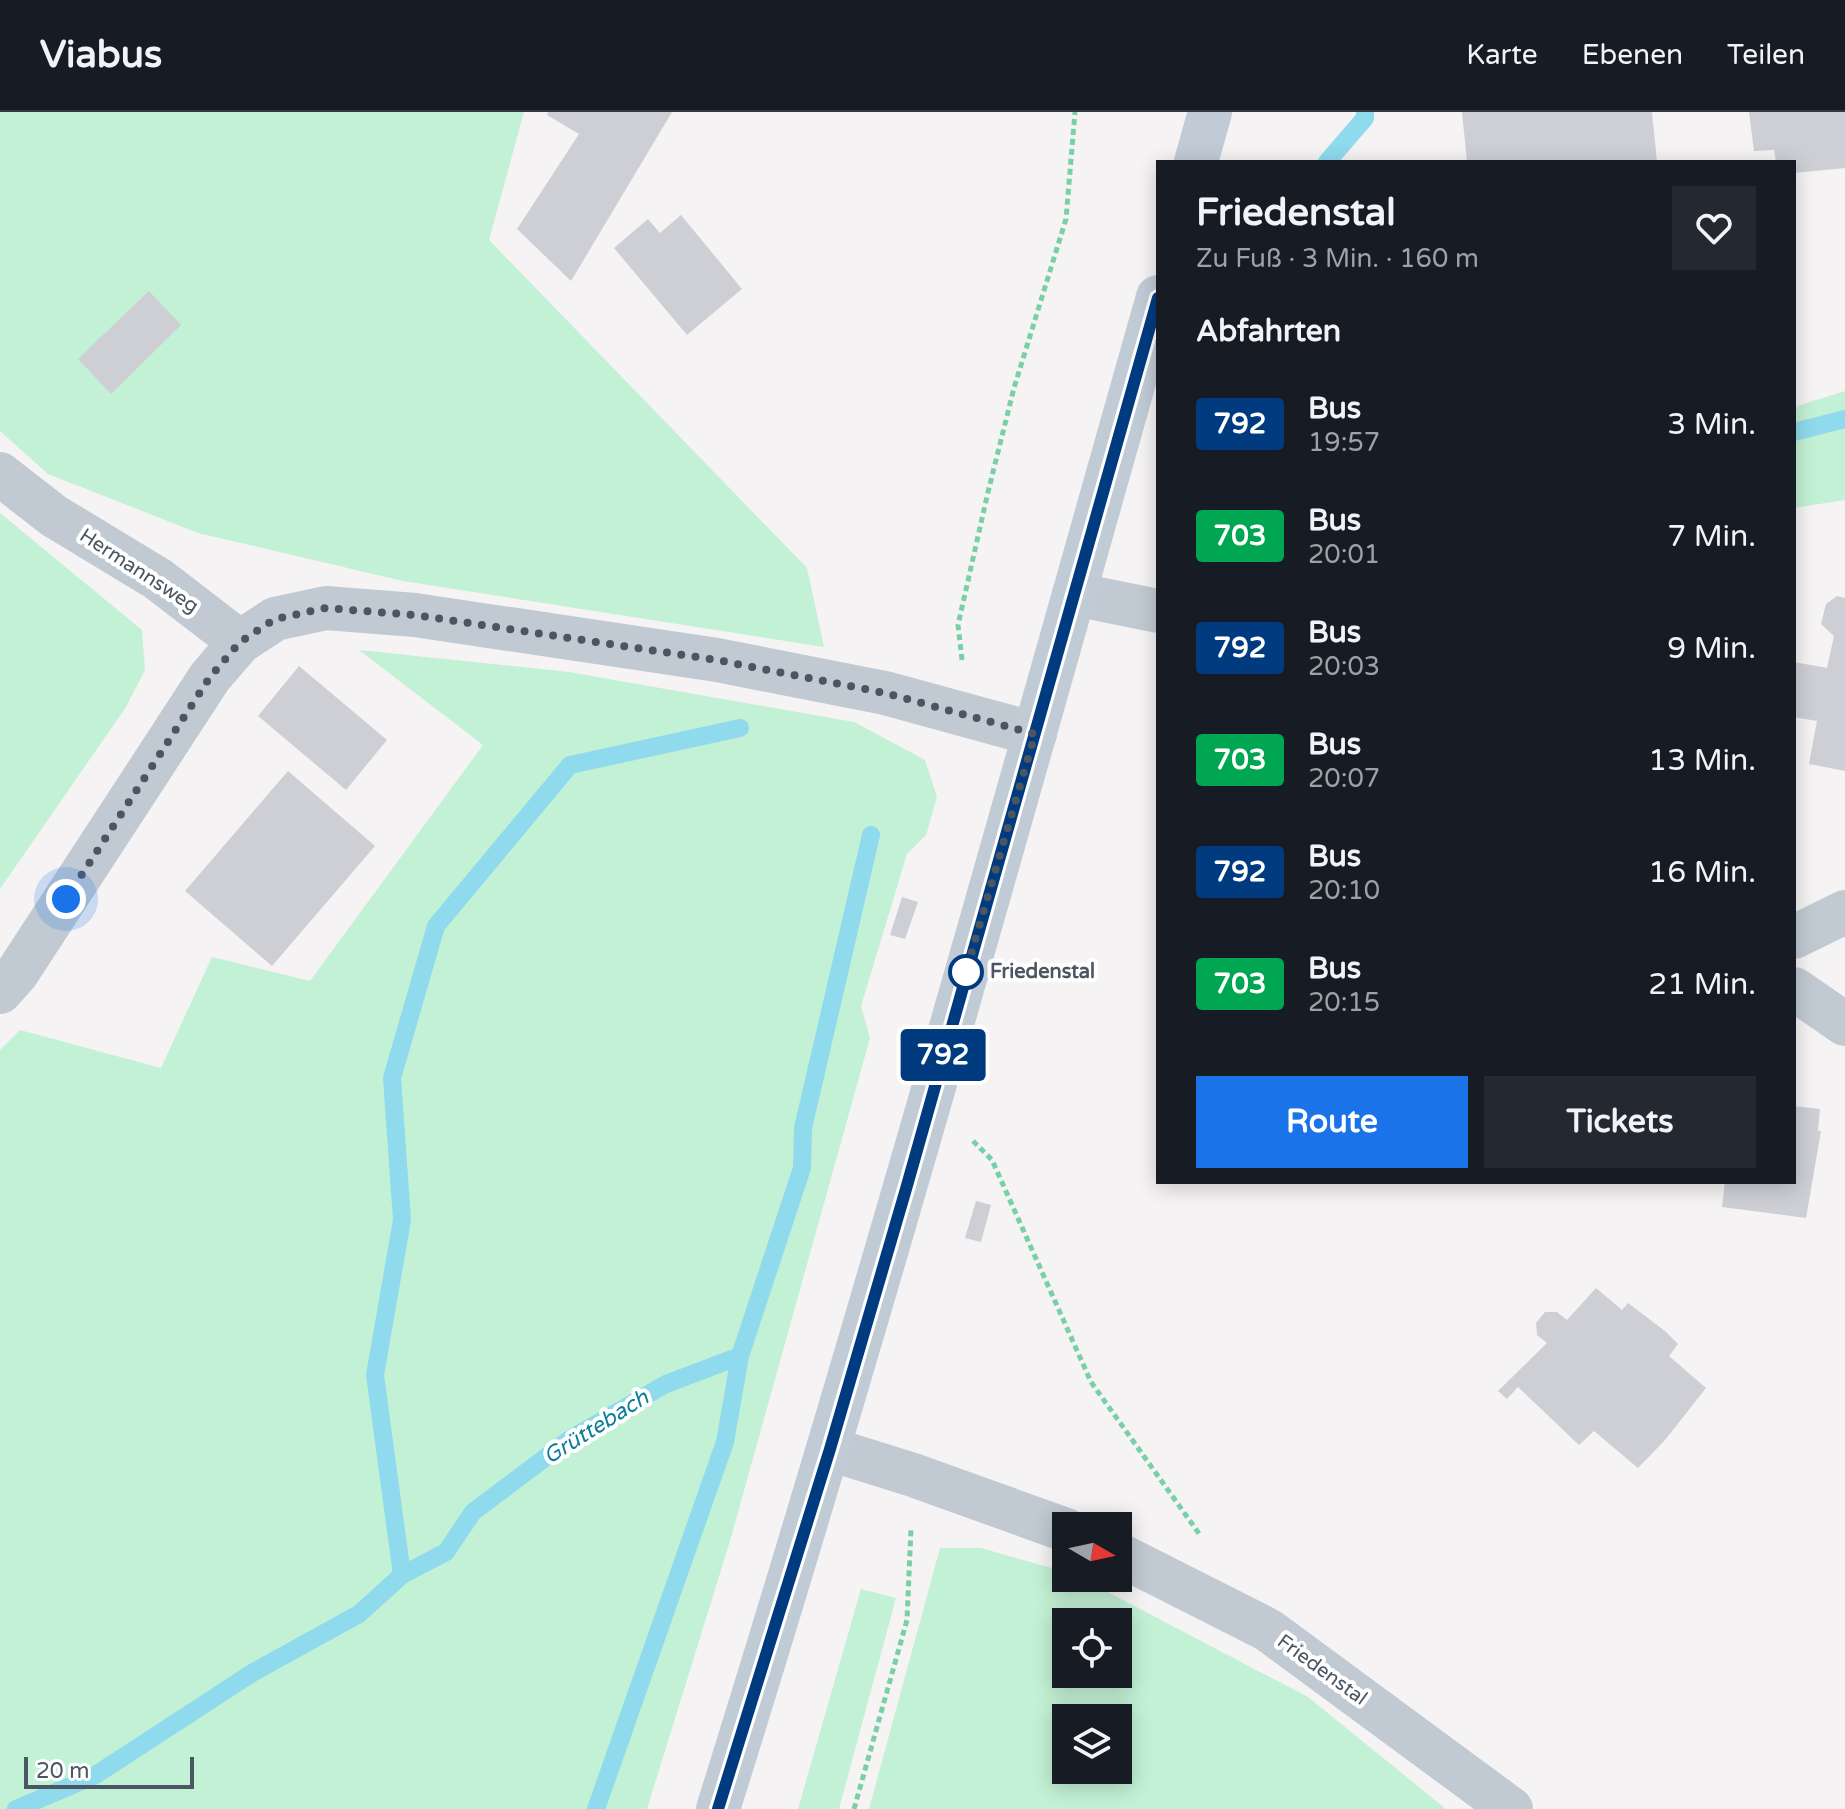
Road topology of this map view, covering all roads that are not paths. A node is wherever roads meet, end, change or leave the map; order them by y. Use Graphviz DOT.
graph roads {
  1 [pos="1210,112"];
  2 [pos="1197,160"];
  3 [pos="1156,304"];
  4 [pos="0,474"];
  5 [pos="1074,594"];
  6 [pos="1156,611"];
  7 [pos="240,642"];
  8 [pos="1035,734"];
  9 [pos="1845,912"];
  10 [pos="1796,936"];
  11 [pos="1796,990"];
  12 [pos="0,992"];
  13 [pos="1845,1024"];
  14 [pos="830,1449"];
  15 [pos="1052,1525"];
  16 [pos="1132,1561"];
  17 [pos="718,1809"];
  18 [pos="1511,1809"];
  1 -- 2 [label="main road"];
  3 -- 5 [label="main road"];
  4 -- 7 [label="street, Hermannsweg"];
  5 -- 6 [label="street"];
  5 -- 8 [label="main road"];
  7 -- 8 [label="street"];
  7 -- 12 [label="street"];
  8 -- 14 [label="main road"];
  9 -- 10 [label="street"];
  11 -- 13 [label="street"];
  14 -- 15 [label="street"];
  14 -- 17 [label="main road"];
  16 -- 18 [label="street, Friedenstal"];
}
